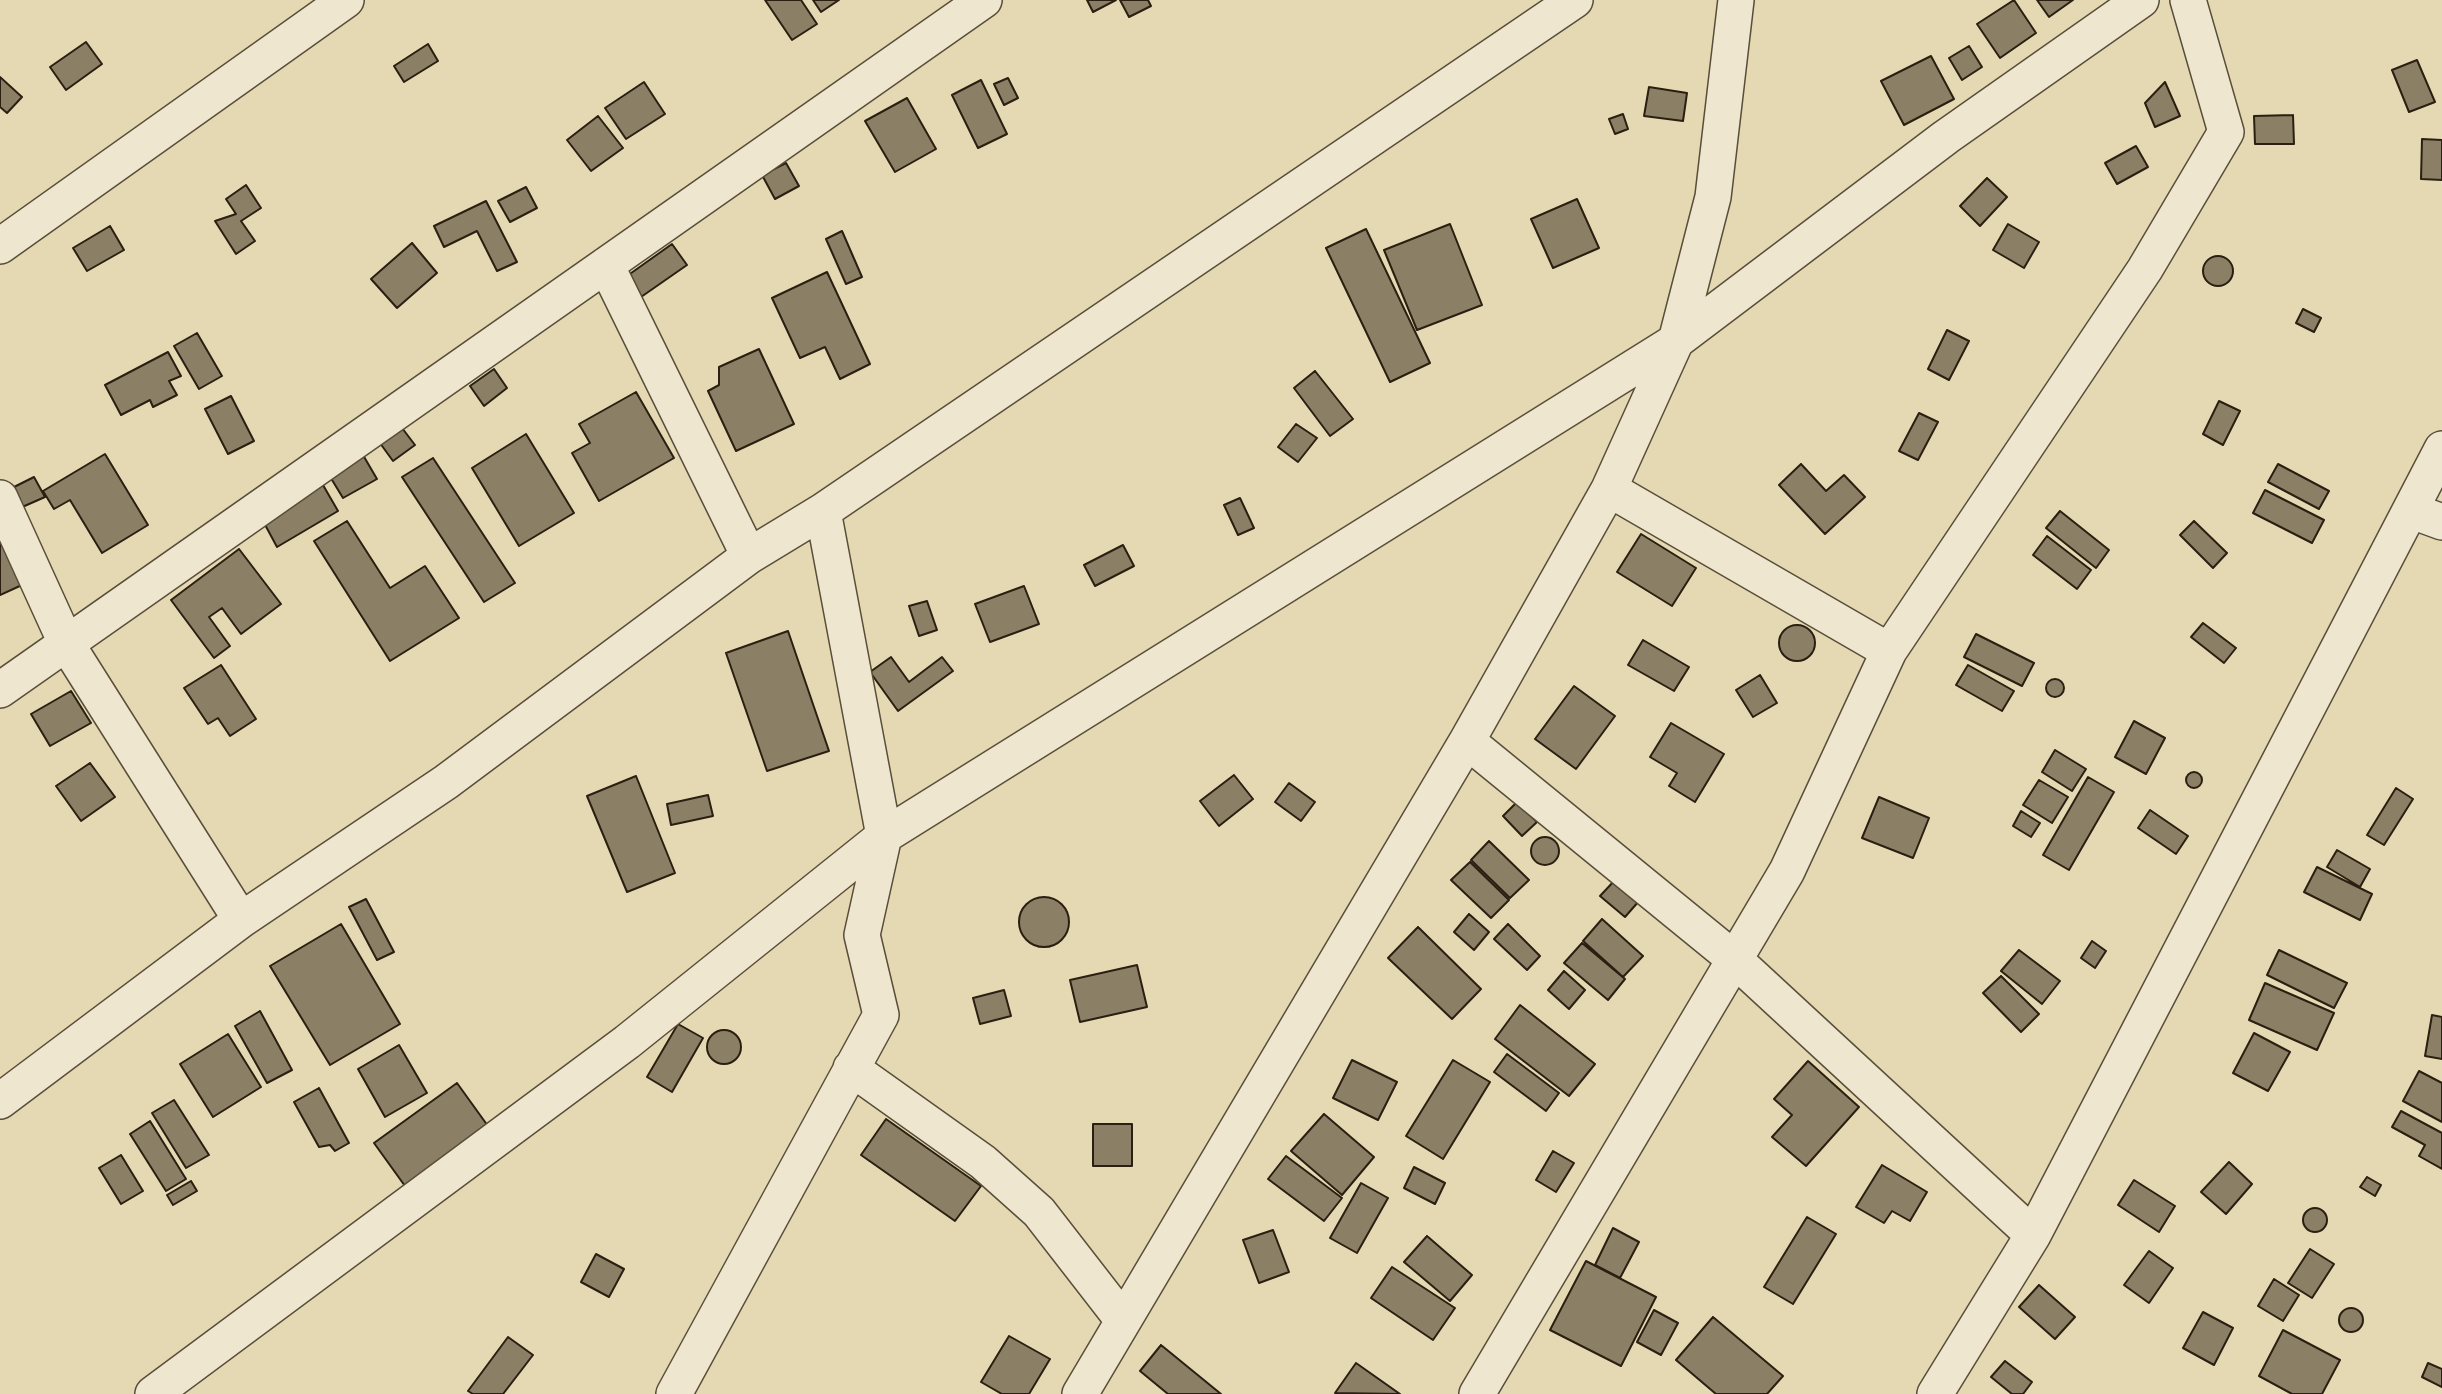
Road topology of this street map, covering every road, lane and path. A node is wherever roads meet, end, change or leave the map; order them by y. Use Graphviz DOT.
graph roads {
  1 [pos="346,0"];
  2 [pos="984,0"];
  3 [pos="1575,0"];
  4 [pos="1736,0"];
  5 [pos="2141,0"];
  6 [pos="2188,0"];
  7 [pos="0,246"];
  8 [pos="607,265"];
  9 [pos="1675,341"];
  10 [pos="2442,449"];
  11 [pos="1609,489"];
  12 [pos="0,498"];
  13 [pos="822,510"];
  14 [pos="2427,517"];
  15 [pos="749,556"];
  16 [pos="66,643"];
  17 [pos="1889,651"];
  18 [pos="0,690"];
  19 [pos="1467,741"];
  20 [pos="884,836"];
  21 [pos="242,920"];
  22 [pos="1733,958"];
  23 [pos="851,1068"];
  24 [pos="0,1101"];
  25 [pos="2032,1235"];
  26 [pos="1122,1319"];
  27 [pos="153,1394"];
  28 [pos="674,1394"];
  29 [pos="1080,1394"];
  30 [pos="1477,1394"];
  31 [pos="1936,1394"];
  1 -- 7 [label="street"];
  2 -- 8 [label="street"];
  3 -- 13 [label="street"];
  4 -- 9 [label="street"];
  5 -- 9 [label="street"];
  6 -- 17 [label="street"];
  8 -- 15 [label="street"];
  8 -- 16 [label="street"];
  9 -- 11 [label="street"];
  9 -- 20 [label="street"];
  10 -- 14 [label="street"];
  11 -- 17 [label="street"];
  11 -- 19 [label="street"];
  12 -- 16 [label="street"];
  13 -- 15 [label="street"];
  13 -- 20 [label="street"];
  14 -- 25 [label="street"];
  15 -- 21 [label="street"];
  16 -- 18 [label="street"];
  16 -- 21 [label="street"];
  17 -- 22 [label="street"];
  19 -- 22 [label="street"];
  19 -- 26 [label="street"];
  20 -- 23 [label="street"];
  20 -- 27 [label="street"];
  21 -- 24 [label="street"];
  22 -- 25 [label="street"];
  22 -- 30 [label="street"];
  23 -- 26 [label="street"];
  23 -- 28 [label="street"];
  25 -- 31 [label="street"];
  26 -- 29 [label="street"];
}
